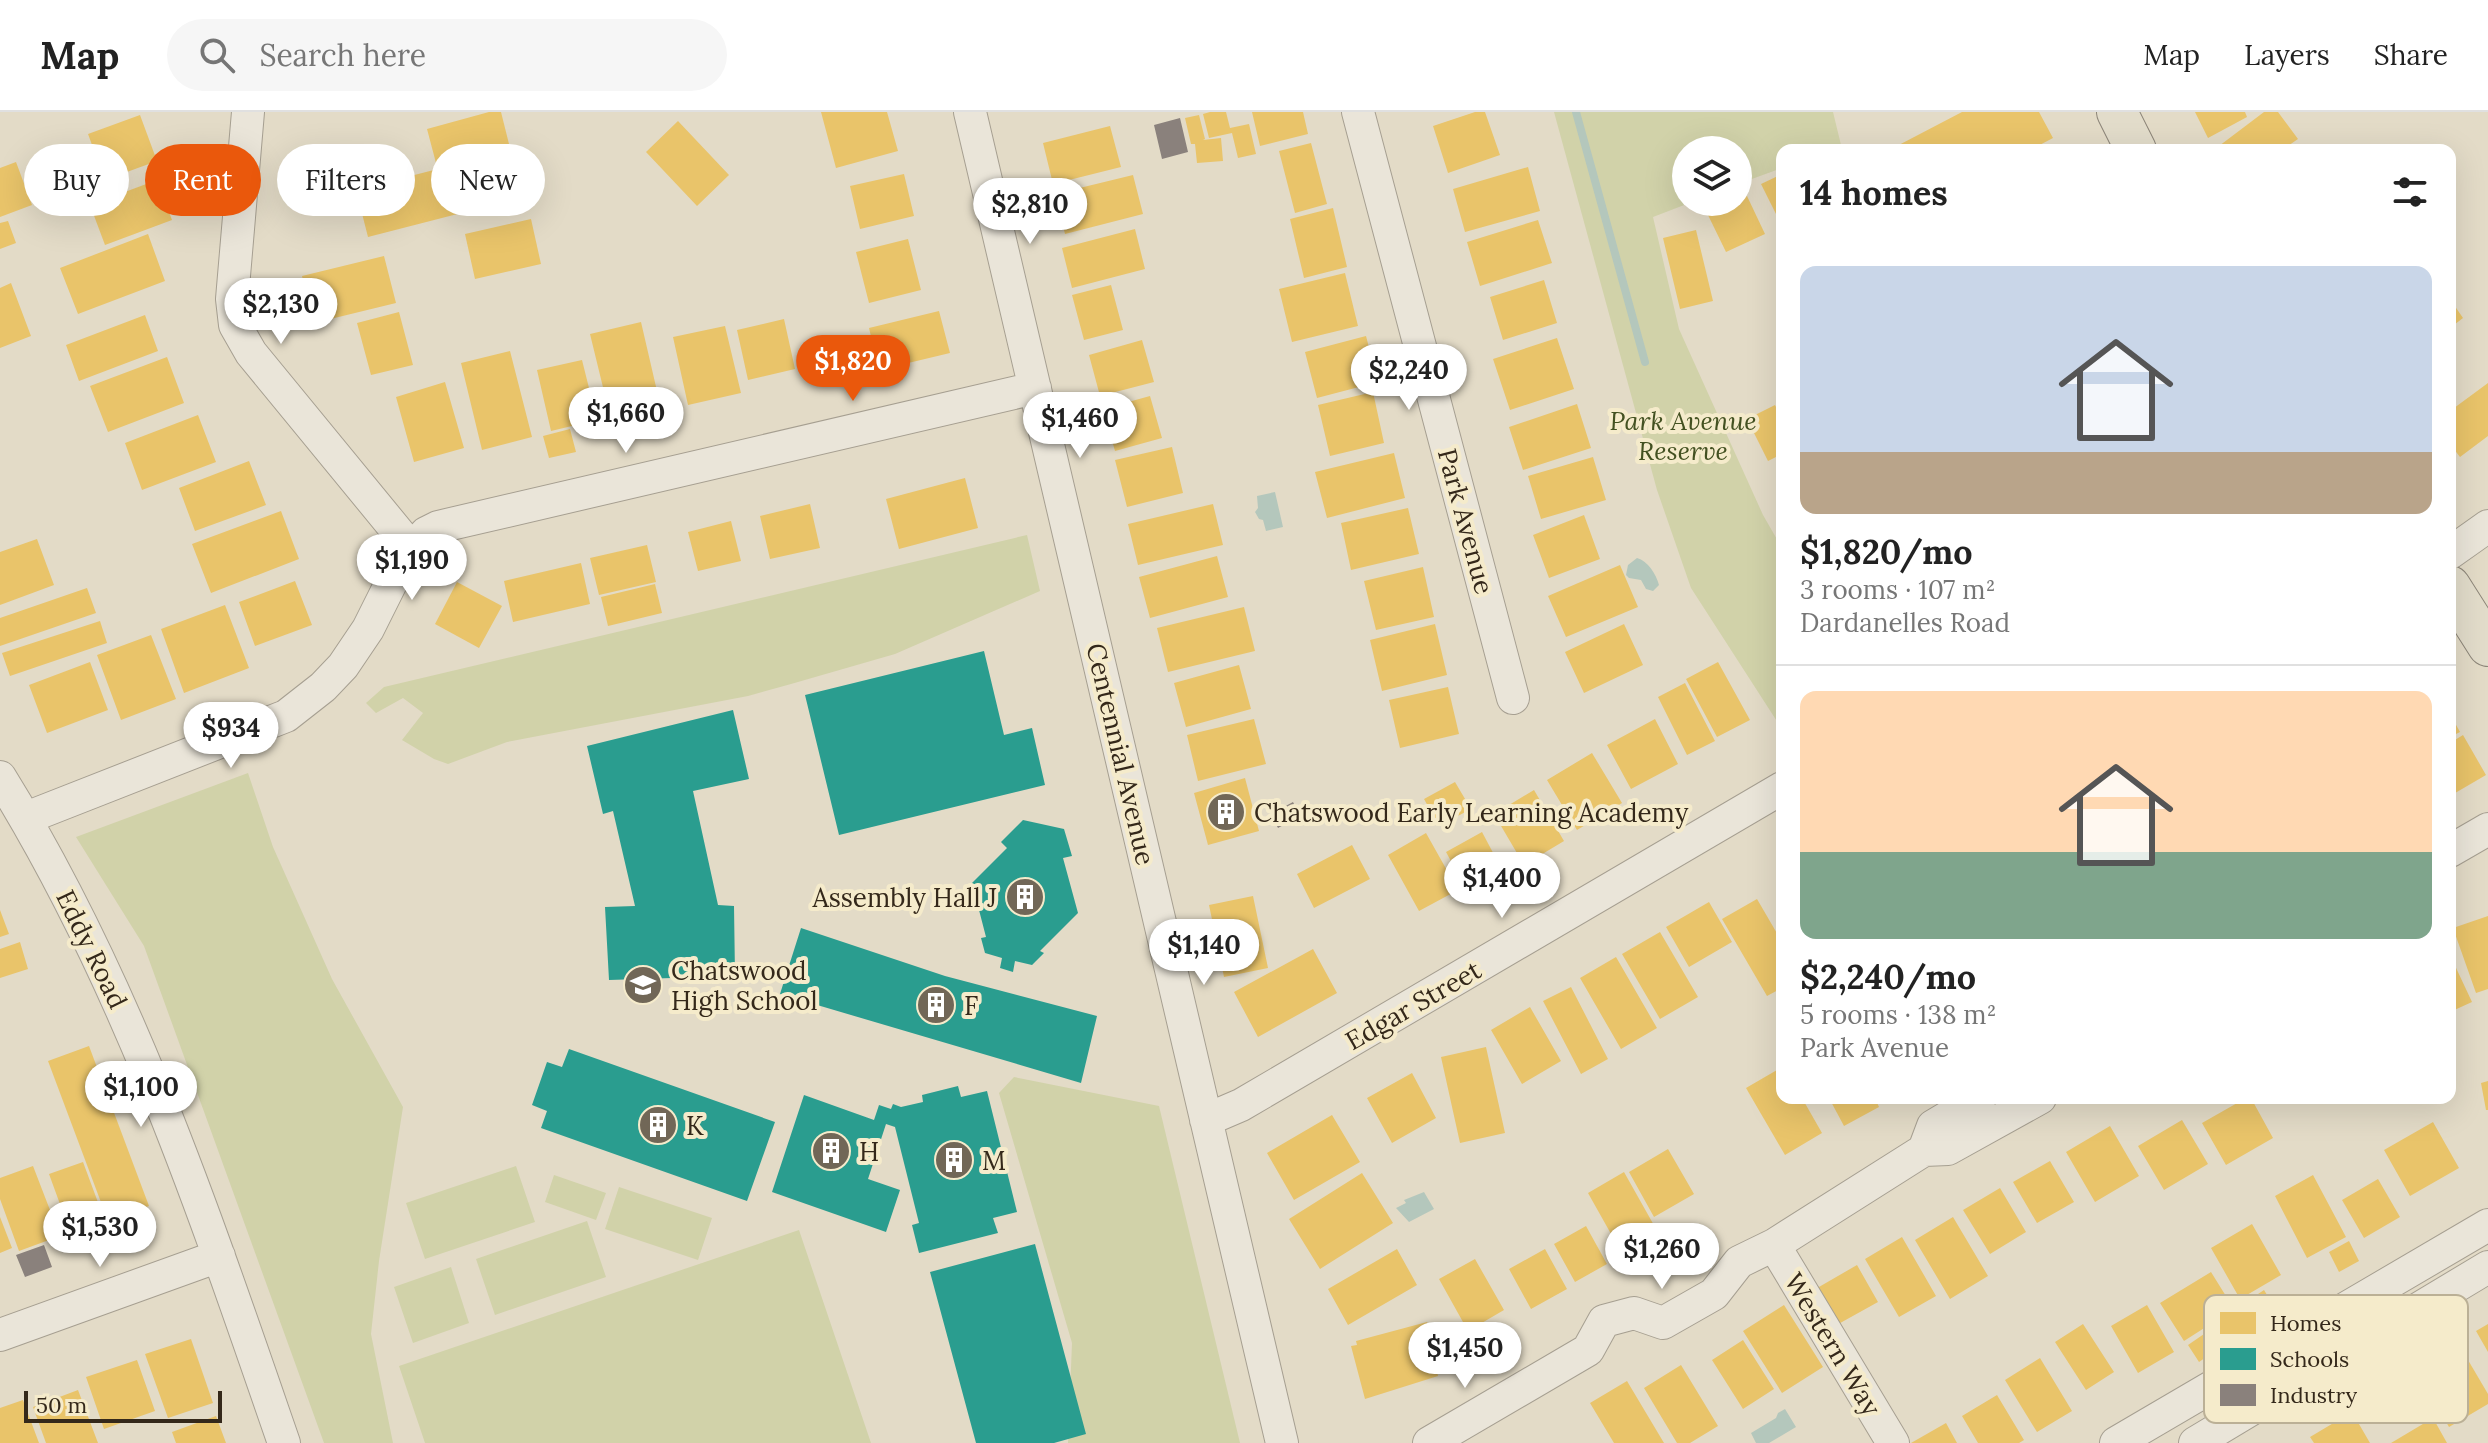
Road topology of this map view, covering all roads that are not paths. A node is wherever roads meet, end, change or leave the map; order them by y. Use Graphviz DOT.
graph roads {
  1 [pos="248,112"];
  2 [pos="1358,112"];
  3 [pos="2117,112"];
  4 [pos="975,113"];
  5 [pos="2133,144"];
  6 [pos="1035,388"];
  7 [pos="2488,526"];
  8 [pos="411,548"];
  9 [pos="2456,549"];
  10 [pos="2456,595"];
  11 [pos="2488,646"];
  12 [pos="1513,698"];
  13 [pos="0,777"];
  14 [pos="1776,792"];
  15 [pos="26,818"];
  16 [pos="2488,829"];
  17 [pos="2456,848"];
  18 [pos="1970,1104"];
  19 [pos="2029,1104"];
  20 [pos="1206,1120"];
  21 [pos="1924,1150"];
  22 [pos="2488,1225"];
  23 [pos="1774,1245"];
  24 [pos="219,1256"];
  25 [pos="2488,1267"];
  26 [pos="2369,1295"];
  27 [pos="2441,1295"];
  28 [pos="0,1335"];
  29 [pos="2204,1391"];
  30 [pos="2228,1423"];
  31 [pos="284,1443"];
  32 [pos="1282,1443"];
  33 [pos="1429,1443"];
  34 [pos="1893,1443"];
  35 [pos="2116,1443"];
  36 [pos="2195,1443"];
  1 -- 8 [label="street"];
  2 -- 12 [label="street, Park Avenue"];
  3 -- 5 [label="main road"];
  4 -- 6 [label="street, Centennial Avenue"];
  6 -- 8 [label="street"];
  6 -- 20 [label="street, Centennial Avenue"];
  7 -- 9 [label="street"];
  8 -- 15 [label="street"];
  10 -- 11 [label="main road"];
  13 -- 15 [label="street, Eddy Road"];
  14 -- 20 [label="street, Edgar Street"];
  15 -- 24 [label="street, Eddy Road"];
  16 -- 17 [label="street"];
  18 -- 21 [label="street"];
  19 -- 21 [label="street"];
  20 -- 32 [label="street, Centennial Avenue"];
  21 -- 23 [label="street"];
  22 -- 26 [label="street"];
  23 -- 33 [label="street"];
  23 -- 34 [label="street, Western Way"];
  24 -- 28 [label="street"];
  24 -- 31 [label="street, Eddy Road"];
  25 -- 27 [label="street"];
  29 -- 35 [label="street"];
  30 -- 36 [label="street"];
}
